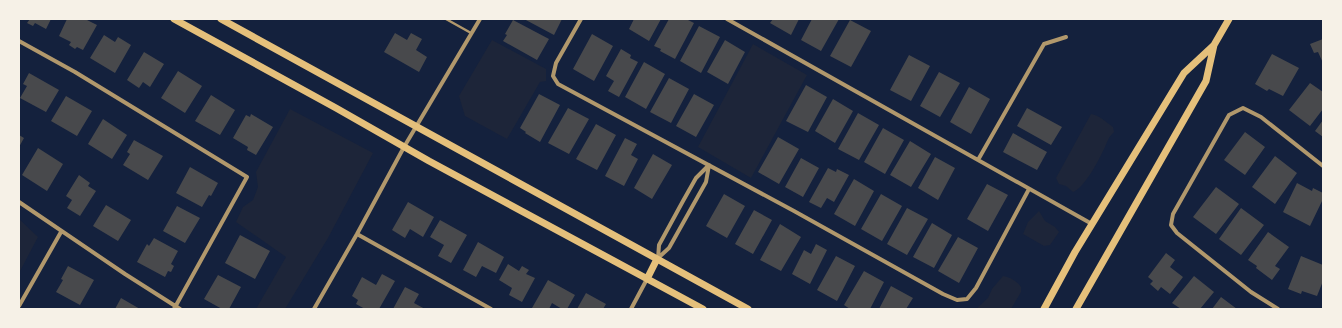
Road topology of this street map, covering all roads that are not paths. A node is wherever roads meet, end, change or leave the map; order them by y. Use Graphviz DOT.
graph roads {
  1 [pos="174,19"];
  2 [pos="222,19"];
  3 [pos="446,19"];
  4 [pos="480,19"];
  5 [pos="581,19"];
  6 [pos="727,19"];
  7 [pos="1229,19"];
  8 [pos="472,34"];
  9 [pos="1066,37"];
  10 [pos="19,41"];
  11 [pos="1214,45"];
  12 [pos="417,127"];
  13 [pos="404,147"];
  14 [pos="978,160"];
  15 [pos="709,165"];
  16 [pos="1323,166"];
  17 [pos="1029,189"];
  18 [pos="19,202"];
  19 [pos="679,209"];
  20 [pos="688,215"];
  21 [pos="1092,224"];
  22 [pos="61,232"];
  23 [pos="357,234"];
  24 [pos="658,259"];
  25 [pos="647,279"];
  26 [pos="19,306"];
  27 [pos="175,308"];
  28 [pos="180,309"];
  29 [pos="314,309"];
  30 [pos="491,309"];
  31 [pos="631,309"];
  32 [pos="703,309"];
  33 [pos="748,309"];
  34 [pos="1044,309"];
  35 [pos="1076,309"];
  36 [pos="1278,309"];
  1 -- 13 [label="main road"];
  2 -- 12 [label="main road"];
  3 -- 8 [label="lane"];
  4 -- 8 [label="street"];
  5 -- 15 [label="street"];
  6 -- 14 [label="street"];
  7 -- 11 [label="main road"];
  8 -- 12 [label="street"];
  9 -- 14 [label="street"];
  10 -- 27 [label="street"];
  11 -- 21 [label="main road"];
  11 -- 35 [label="main road"];
  12 -- 13 [label="street"];
  12 -- 24 [label="main road"];
  13 -- 23 [label="street"];
  13 -- 25 [label="main road"];
  14 -- 17 [label="street"];
  15 -- 17 [label="street"];
  15 -- 19 [label="street"];
  15 -- 20 [label="street"];
  16 -- 36 [label="street"];
  17 -- 21 [label="street"];
  18 -- 22 [label="street"];
  19 -- 20 [label="street"];
  19 -- 24 [label="street"];
  20 -- 24 [label="street"];
  21 -- 34 [label="main road"];
  22 -- 26 [label="street"];
  22 -- 27 [label="street"];
  23 -- 29 [label="street"];
  23 -- 30 [label="street"];
  24 -- 25 [label="main road"];
  24 -- 33 [label="main road"];
  25 -- 31 [label="street"];
  25 -- 32 [label="main road"];
  27 -- 28 [label="street"];
}
